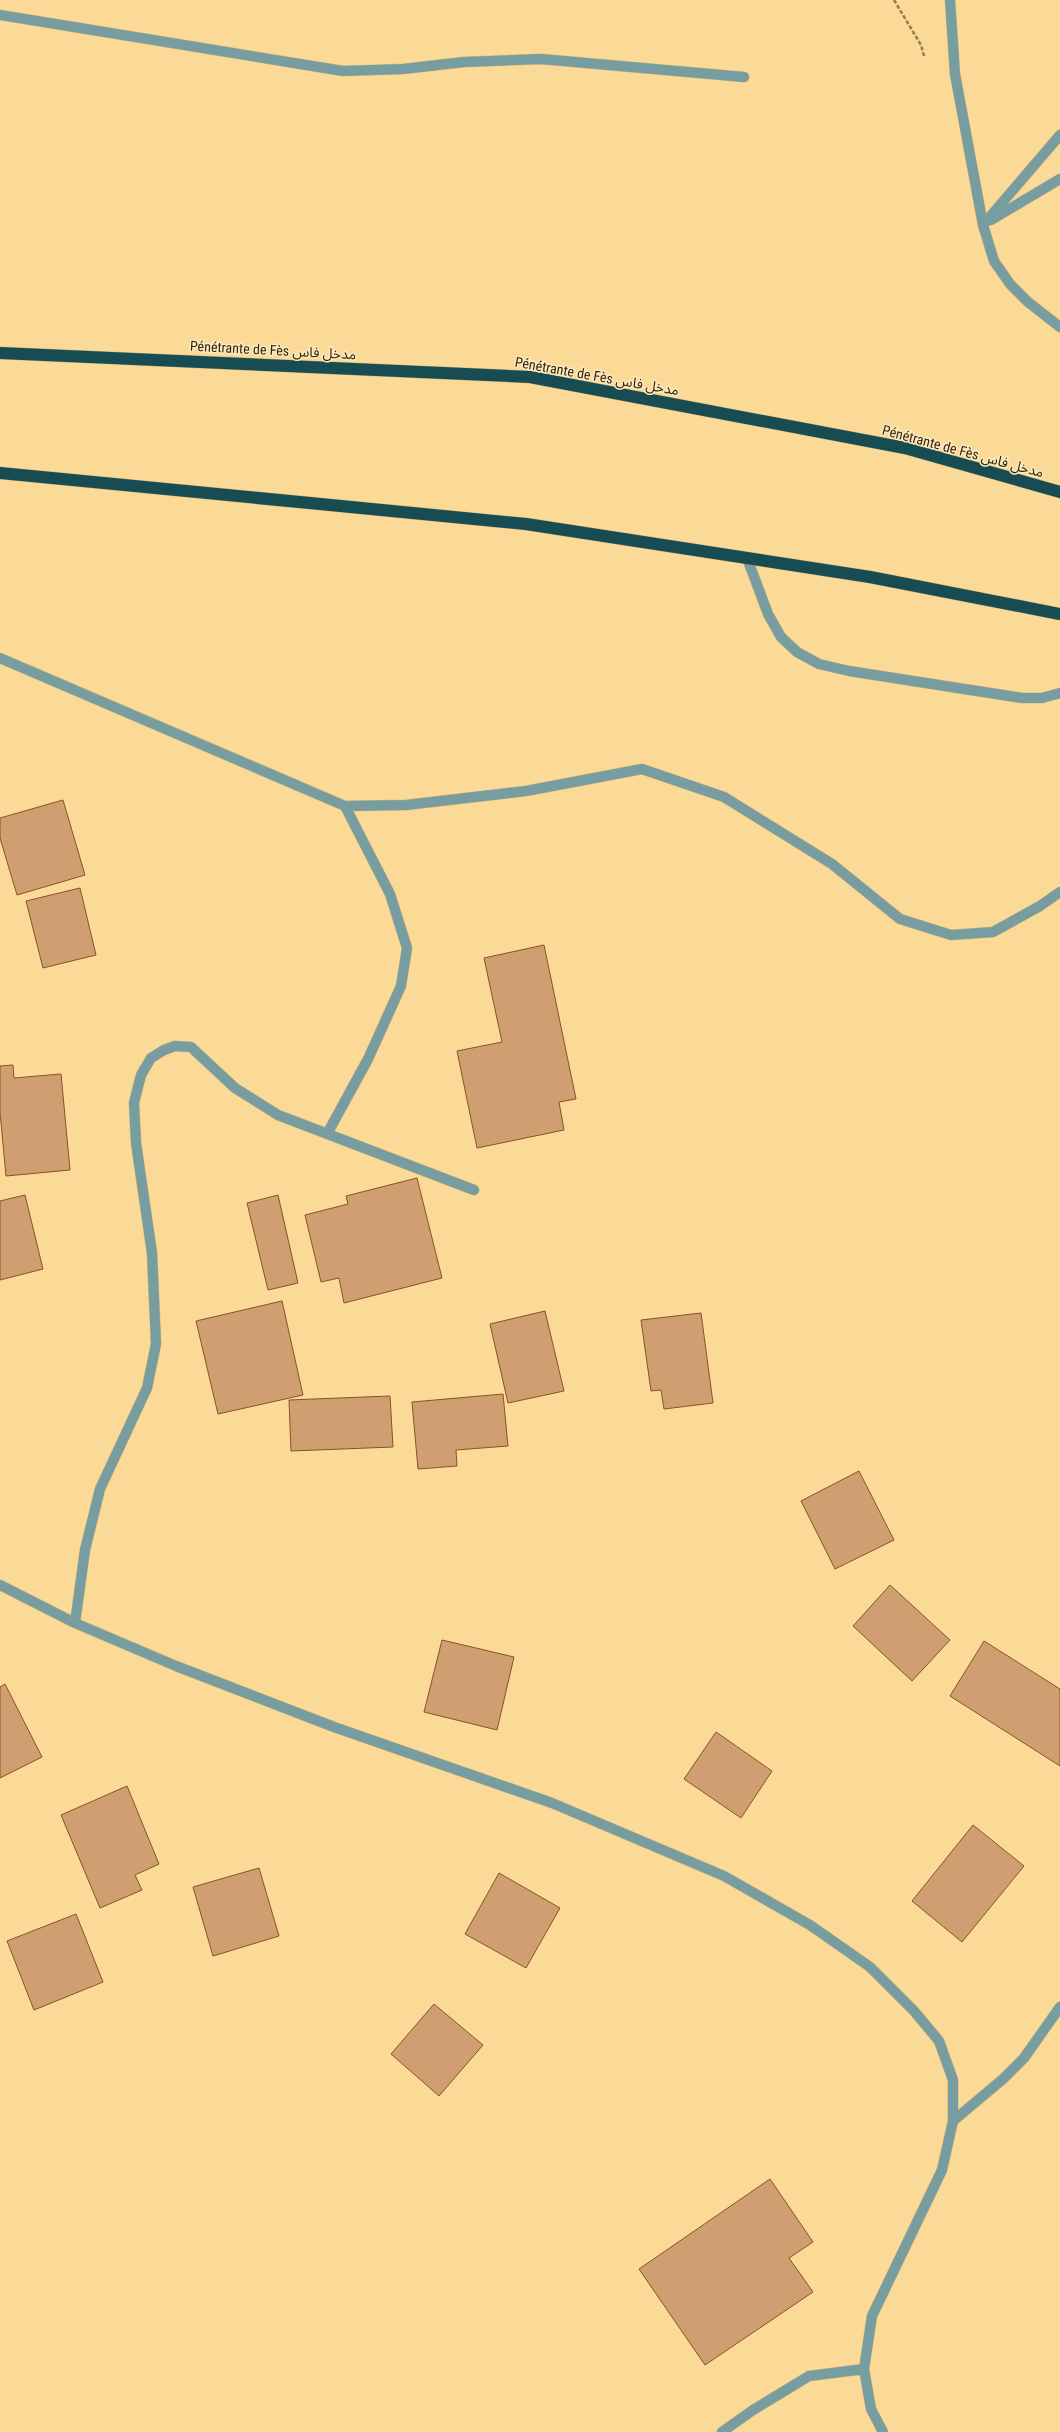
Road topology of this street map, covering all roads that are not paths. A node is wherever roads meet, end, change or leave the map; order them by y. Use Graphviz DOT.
graph roads {
  1 [pos="950,0"];
  2 [pos="0,15"];
  3 [pos="744,77"];
  4 [pos="1060,135"];
  5 [pos="1060,179"];
  6 [pos="983,225"];
  7 [pos="1060,327"];
  8 [pos="0,353"];
  9 [pos="0,473"];
  10 [pos="1060,492"];
  11 [pos="747,558"];
  12 [pos="1060,614"];
  13 [pos="0,658"];
  14 [pos="1060,693"];
  15 [pos="345,806"];
  16 [pos="1060,892"];
  17 [pos="327,1134"];
  18 [pos="474,1190"];
  19 [pos="0,1585"];
  20 [pos="75,1622"];
  21 [pos="1060,2006"];
  22 [pos="953,2121"];
  23 [pos="864,2370"];
  24 [pos="722,2432"];
  25 [pos="883,2432"];
  1 -- 6 [label="street"];
  2 -- 3 [label="street"];
  4 -- 6 [label="street"];
  5 -- 6 [label="street"];
  6 -- 7 [label="street"];
  8 -- 10 [label="highway, Pénétrante de Fès مدخل فاس"];
  9 -- 11 [label="highway"];
  11 -- 12 [label="highway"];
  11 -- 14 [label="street"];
  13 -- 15 [label="street"];
  15 -- 16 [label="street"];
  15 -- 17 [label="street"];
  17 -- 18 [label="street"];
  17 -- 20 [label="street"];
  19 -- 20 [label="street"];
  20 -- 22 [label="street"];
  21 -- 22 [label="street"];
  22 -- 23 [label="street"];
  23 -- 24 [label="street"];
  23 -- 25 [label="street"];
}
